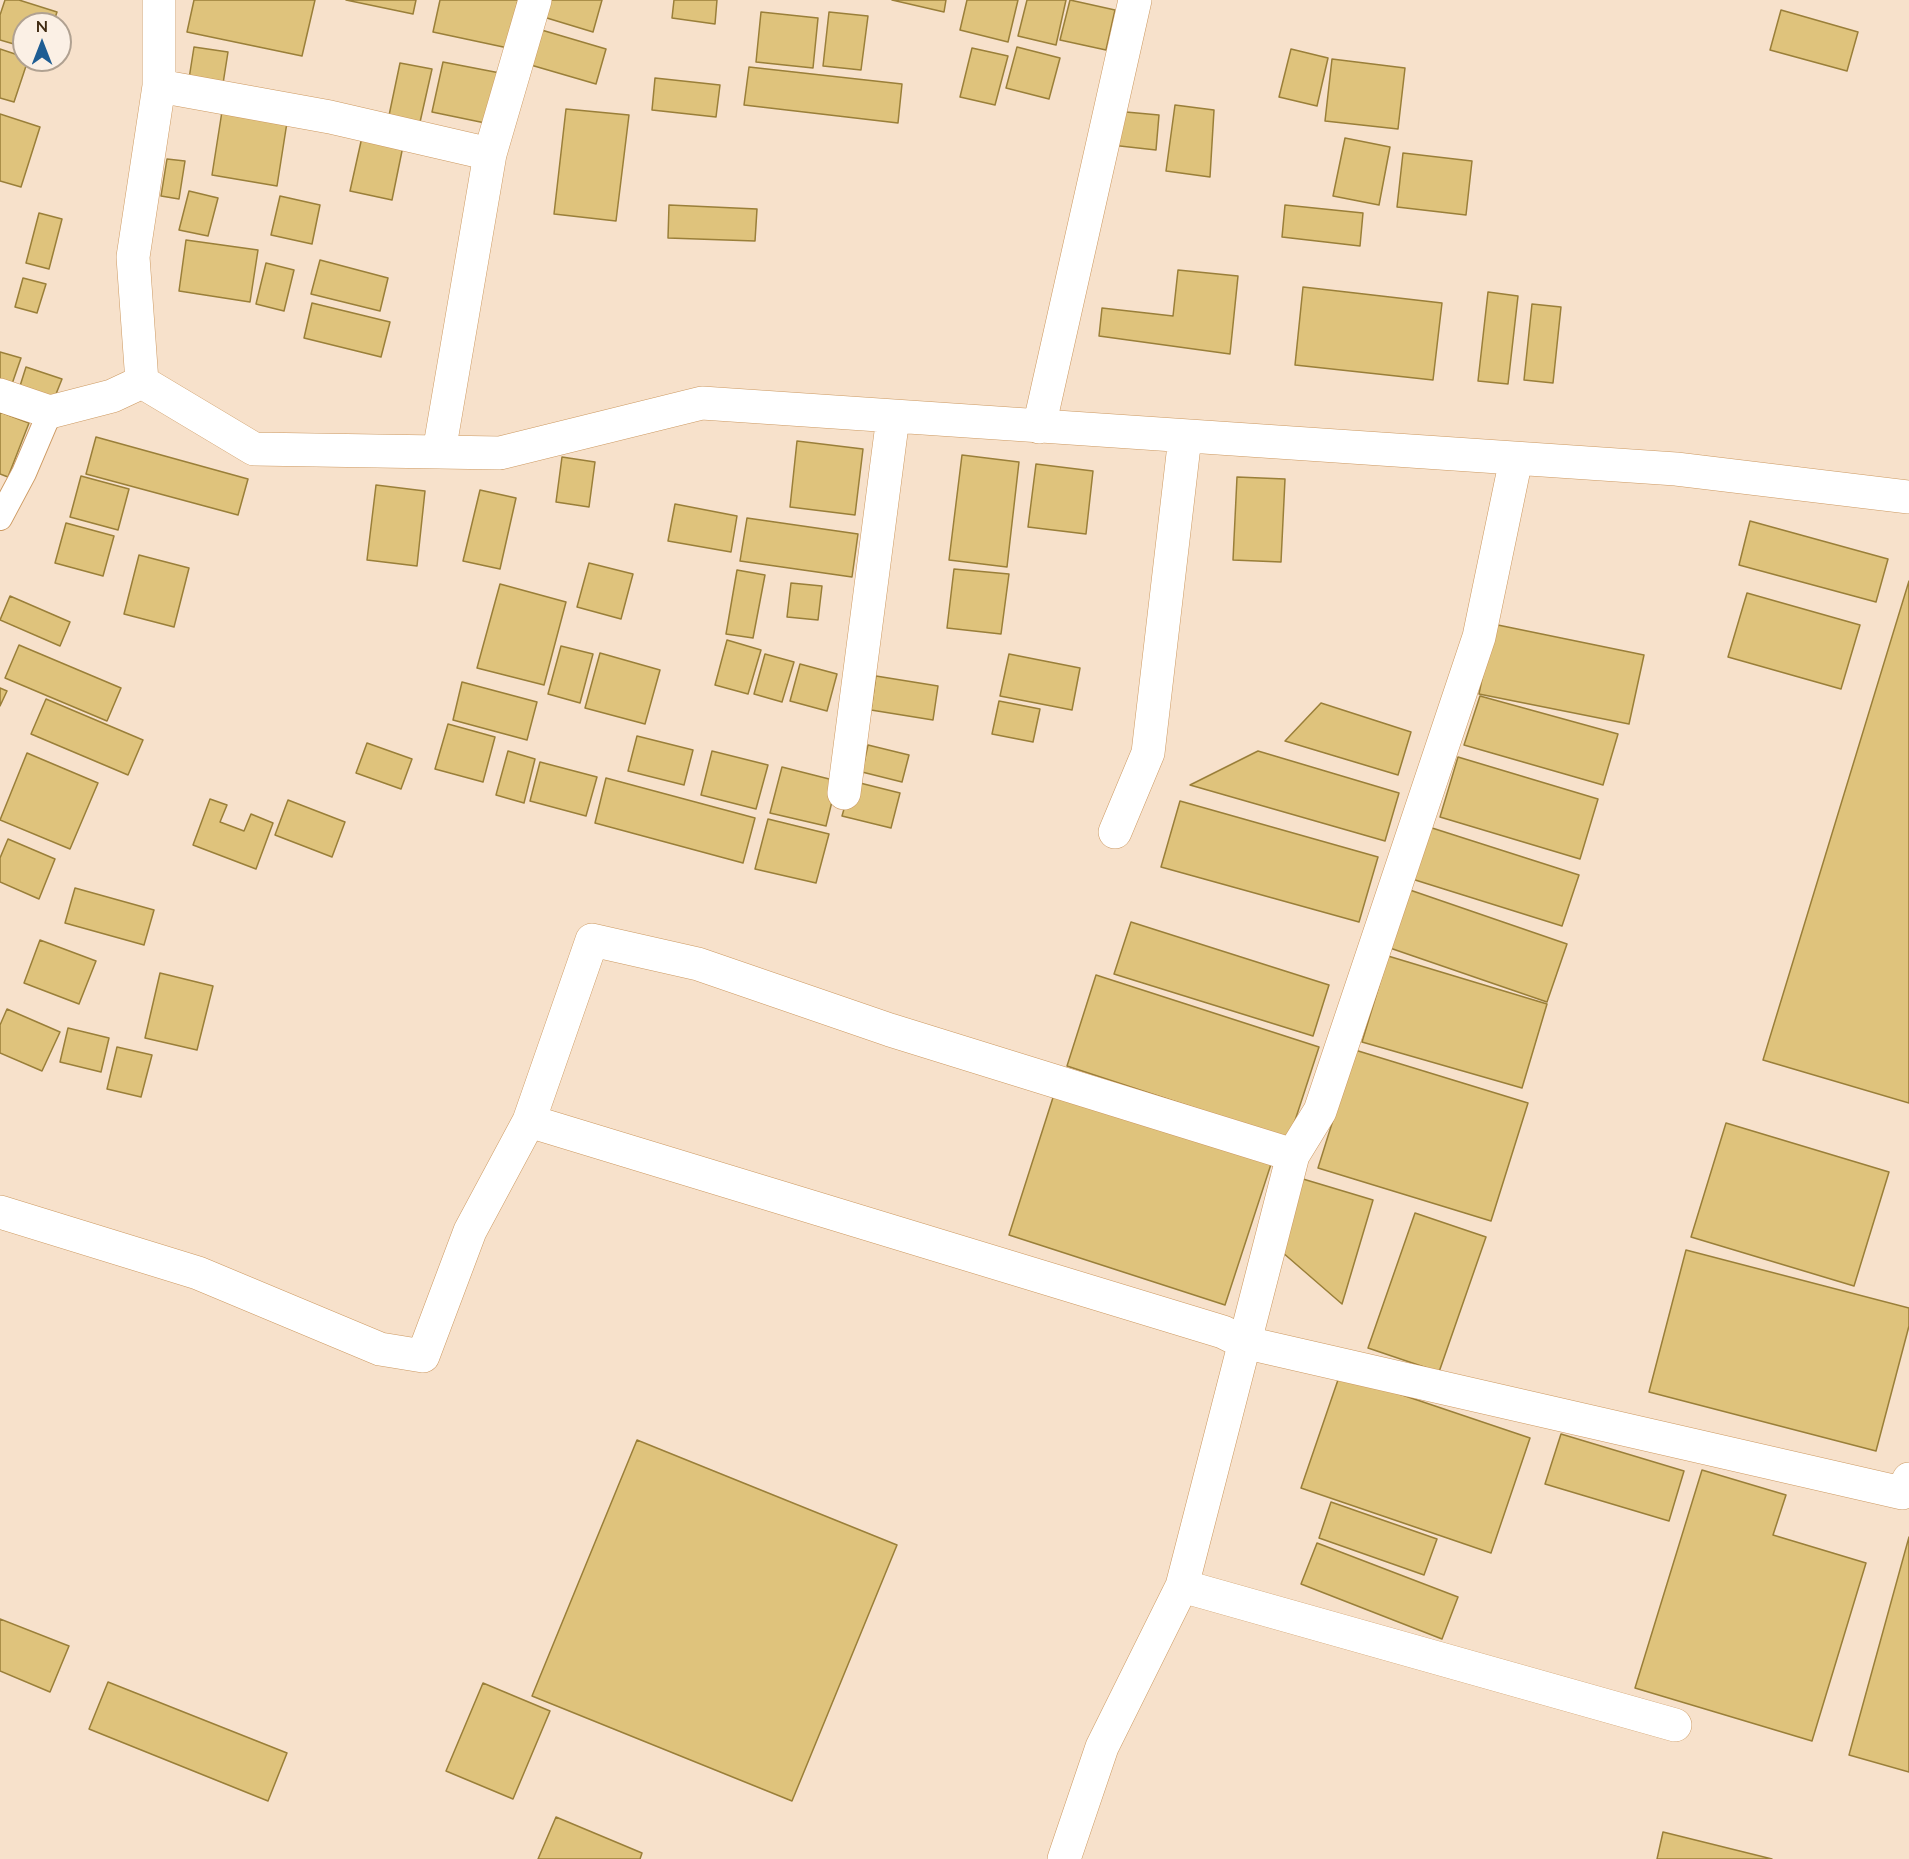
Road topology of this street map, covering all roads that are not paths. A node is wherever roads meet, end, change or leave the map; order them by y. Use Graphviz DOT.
graph roads {
  1 [pos="159,0"];
  2 [pos="536,0"];
  3 [pos="1135,0"];
  4 [pos="159,86"];
  5 [pos="490,154"];
  6 [pos="142,382"];
  7 [pos="0,395"];
  8 [pos="50,412"];
  9 [pos="893,417"];
  10 [pos="1039,427"];
  11 [pos="1185,437"];
  12 [pos="439,452"];
  13 [pos="1516,459"];
  14 [pos="1909,497"];
  15 [pos="0,518"];
  16 [pos="844,793"];
  17 [pos="1115,832"];
  18 [pos="529,1121"];
  19 [pos="1293,1155"];
  20 [pos="0,1212"];
  21 [pos="1243,1342"];
  22 [pos="1907,1489"];
  23 [pos="1182,1586"];
  24 [pos="1675,1725"];
  25 [pos="1064,1859"];
  1 -- 4 [label="street"];
  2 -- 5 [label="street"];
  3 -- 10 [label="street"];
  4 -- 5 [label="street"];
  4 -- 6 [label="street"];
  5 -- 12 [label="street"];
  6 -- 8 [label="street"];
  6 -- 12 [label="street"];
  7 -- 8 [label="street"];
  8 -- 15 [label="lane"];
  9 -- 10 [label="street"];
  9 -- 12 [label="street"];
  9 -- 16 [label="street"];
  10 -- 11 [label="street"];
  11 -- 13 [label="street"];
  11 -- 17 [label="street"];
  13 -- 14 [label="street"];
  13 -- 19 [label="street"];
  18 -- 19 [label="street"];
  18 -- 20 [label="street"];
  18 -- 21 [label="street"];
  19 -- 21 [label="street"];
  21 -- 22 [label="street"];
  21 -- 23 [label="street"];
  23 -- 24 [label="street"];
  23 -- 25 [label="street"];
}
